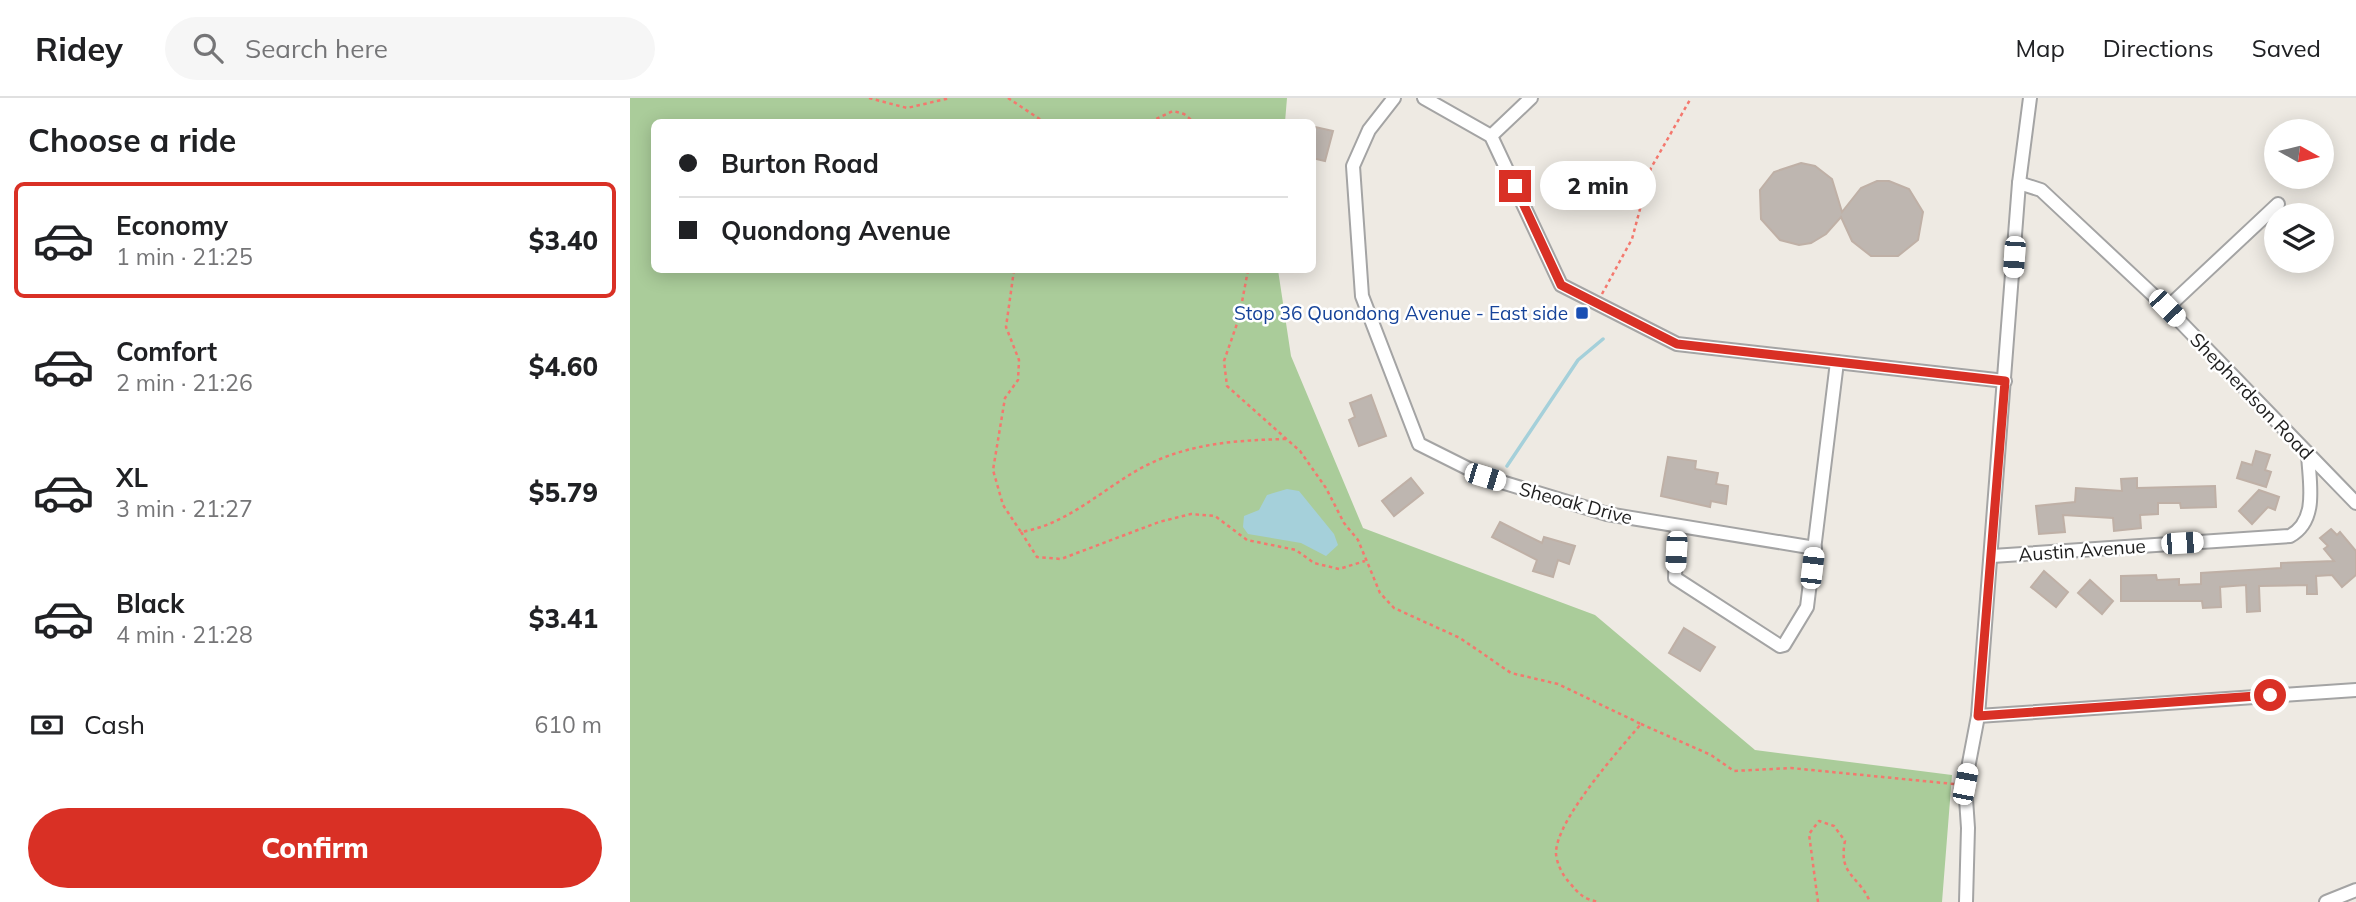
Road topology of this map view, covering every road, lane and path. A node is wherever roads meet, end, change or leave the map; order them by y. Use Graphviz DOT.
graph roads {
  1 [pos="869,98"];
  2 [pos="950,98"];
  3 [pos="1008,98"];
  4 [pos="1394,98"];
  5 [pos="1424,98"];
  6 [pos="1531,98"];
  7 [pos="1691,98"];
  8 [pos="2030,98"];
  9 [pos="1039,119"];
  10 [pos="1156,119"];
  11 [pos="1190,119"];
  12 [pos="1491,136"];
  13 [pos="2019,183"];
  14 [pos="2264,217"];
  15 [pos="1014,273"];
  16 [pos="1247,273"];
  17 [pos="1597,303"];
  18 [pos="2167,308"];
  19 [pos="1837,362"];
  20 [pos="2005,381"];
  21 [pos="1288,439"];
  22 [pos="2308,453"];
  23 [pos="2356,503"];
  24 [pos="1677,526"];
  25 [pos="1021,532"];
  26 [pos="1815,548"];
  27 [pos="1992,556"];
  28 [pos="1366,561"];
  29 [pos="2356,690"];
  30 [pos="1978,716"];
  31 [pos="1641,724"];
  32 [pos="1965,784"];
  33 [pos="2356,890"];
  34 [pos="1599,902"];
  35 [pos="1818,902"];
  36 [pos="1870,902"];
  37 [pos="1966,902"];
  38 [pos="2326,902"];
  1 -- 2 [label="path"];
  3 -- 9 [label="path"];
  4 -- 24 [label="street, Sheoak Drive"];
  5 -- 12 [label="street"];
  6 -- 12 [label="street"];
  7 -- 17 [label="path"];
  8 -- 13 [label="street"];
  10 -- 11 [label="path"];
  12 -- 17 [label="street"];
  13 -- 18 [label="street, Shepherdson Road"];
  13 -- 20 [label="street"];
  14 -- 18 [label="street"];
  15 -- 25 [label="path"];
  16 -- 21 [label="path"];
  17 -- 19 [label="street"];
  18 -- 22 [label="street, Shepherdson Road"];
  19 -- 20 [label="street"];
  19 -- 26 [label="street"];
  20 -- 27 [label="street"];
  21 -- 25 [label="path"];
  21 -- 28 [label="path"];
  22 -- 23 [label="street, Shepherdson Road"];
  22 -- 27 [label="street, Austin Avenue"];
  24 -- 26 [label="street, Sheoak Drive"];
  24 -- 26 [label="street"];
  25 -- 28 [label="path"];
  27 -- 30 [label="street"];
  28 -- 31 [label="path"];
  29 -- 30 [label="street"];
  30 -- 32 [label="street"];
  31 -- 32 [label="path"];
  31 -- 34 [label="path"];
  32 -- 37 [label="street"];
  33 -- 38 [label="street"];
  35 -- 36 [label="path"];
}
